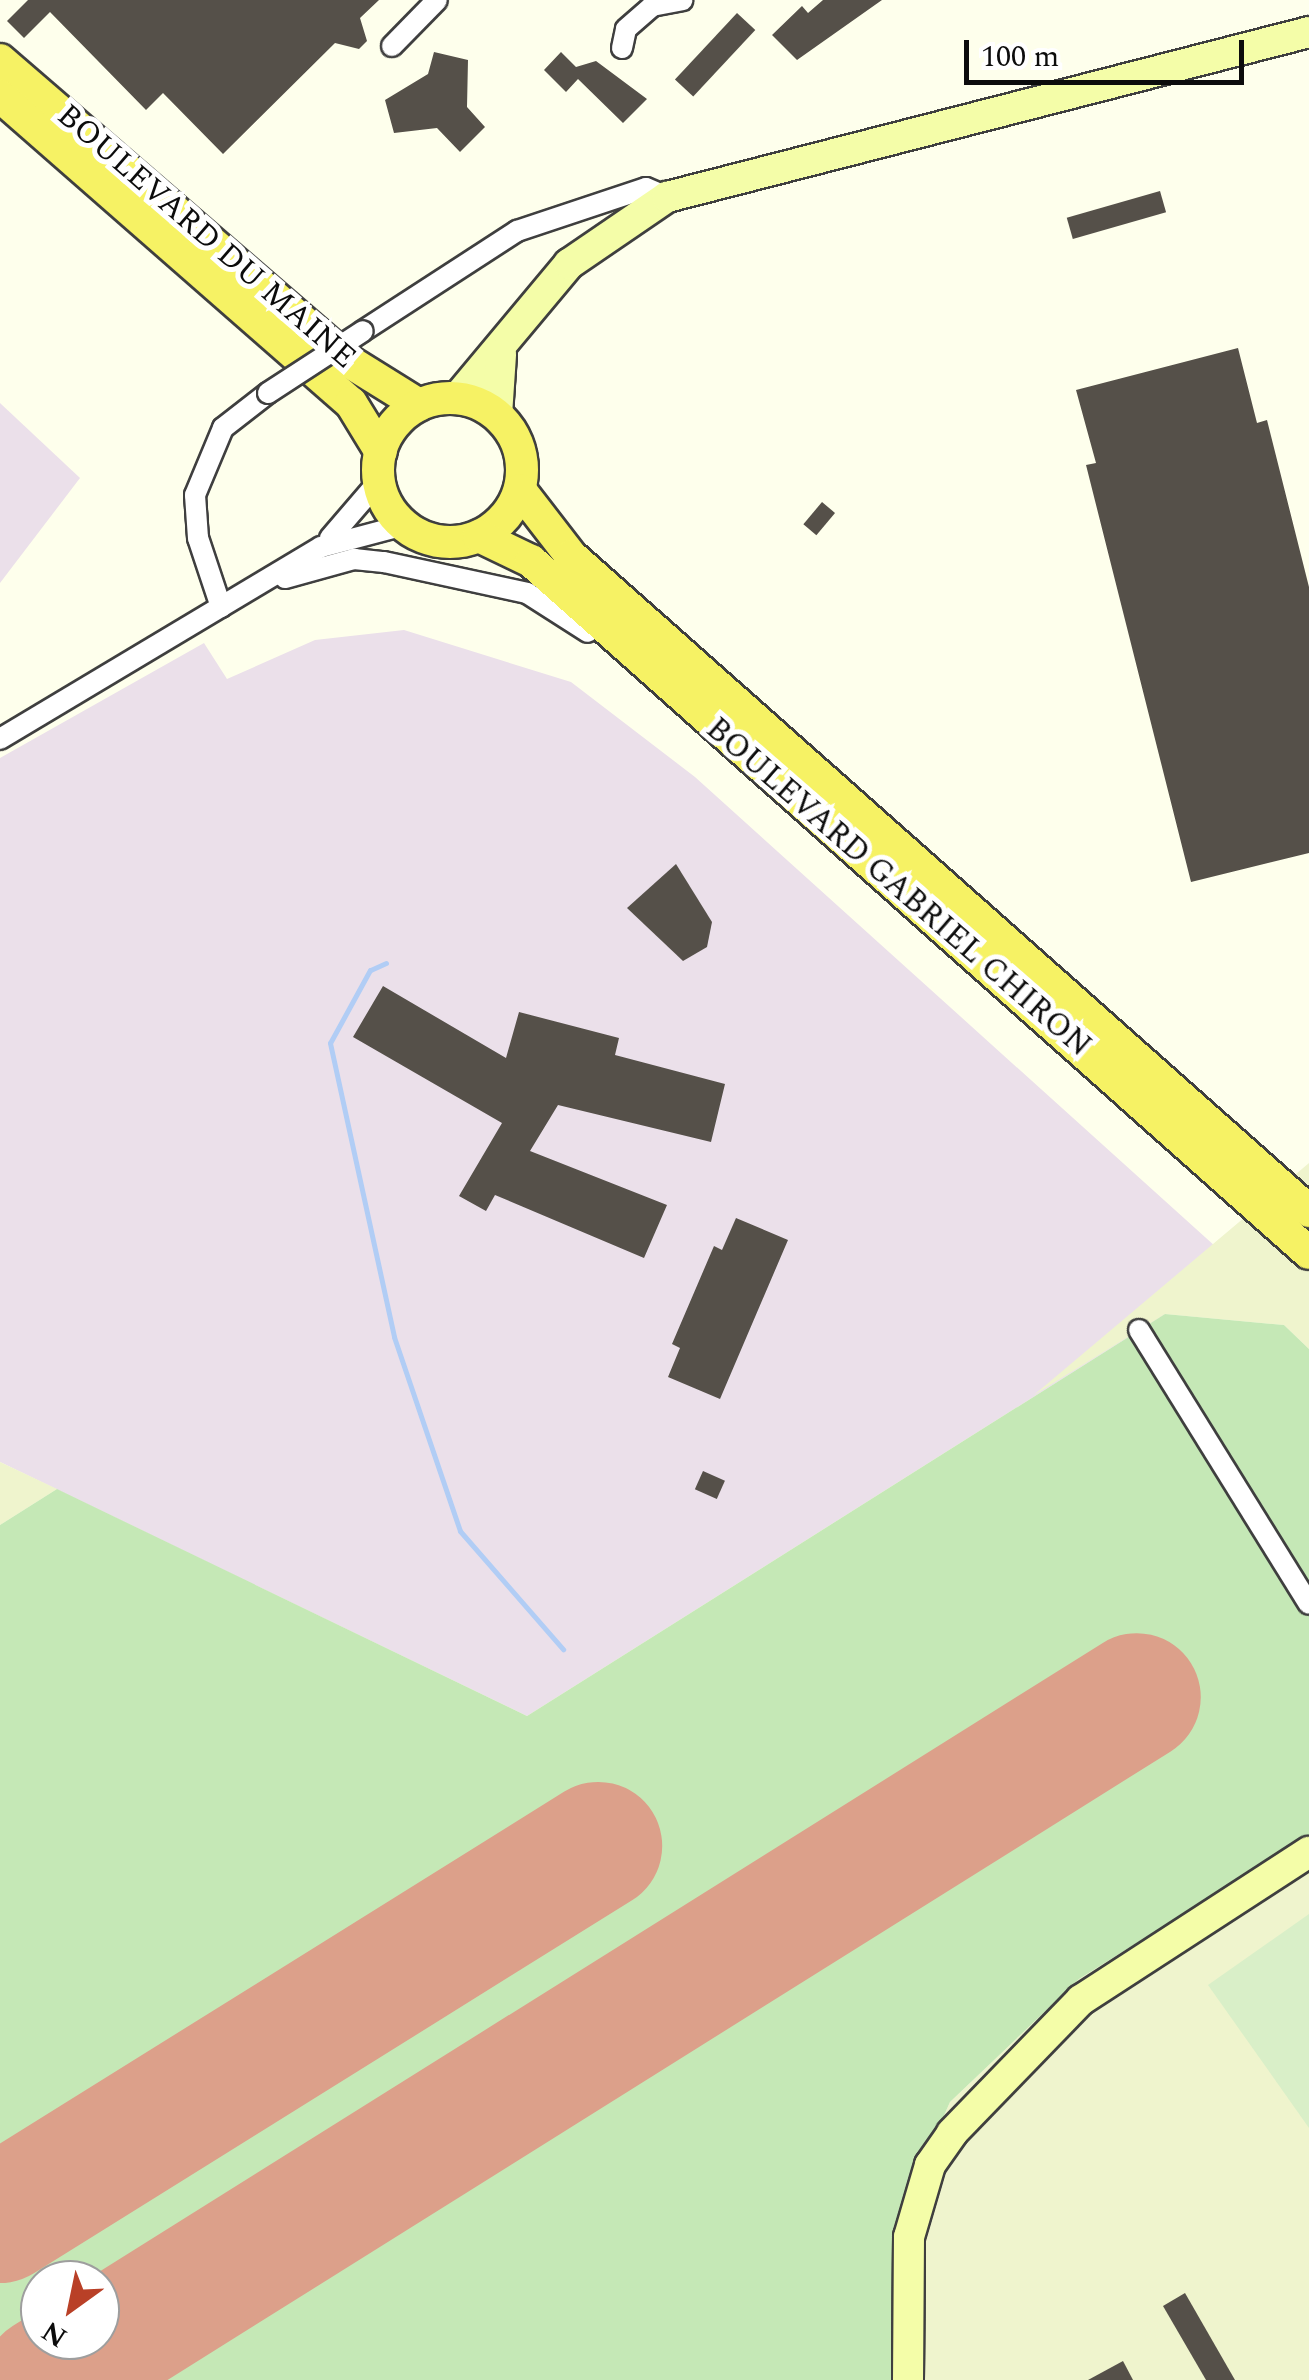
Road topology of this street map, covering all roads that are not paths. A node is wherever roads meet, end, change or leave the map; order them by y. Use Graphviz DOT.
graph roads {
  1 [pos="437,0"];
  2 [pos="682,0"];
  3 [pos="1309,32"];
  4 [pos="392,46"];
  5 [pos="622,48"];
  6 [pos="0,60"];
  7 [pos="0,96"];
  8 [pos="668,196"];
  9 [pos="501,354"];
  10 [pos="457,398"];
  11 [pos="418,405"];
  12 [pos="497,415"];
  13 [pos="380,466"];
  14 [pos="520,490"];
  15 [pos="404,525"];
  16 [pos="478,536"];
  17 [pos="322,547"];
  18 [pos="268,579"];
  19 [pos="221,607"];
  20 [pos="659,677"];
  21 [pos="0,739"];
  22 [pos="1225,1136"];
  23 [pos="1309,1190"];
  24 [pos="1309,1211"];
  25 [pos="1309,1253"];
  26 [pos="1139,1330"];
  27 [pos="1309,1604"];
  28 [pos="1309,1852"];
  29 [pos="908,2380"];
  1 -- 4 [label="street"];
  2 -- 5 [label="street"];
  3 -- 8 [label="main road"];
  6 -- 11 [label="main road, BOULEVARD DU MAINE"];
  7 -- 13 [label="main road, BOULEVARD DU MAINE"];
  8 -- 9 [label="main road"];
  8 -- 19 [label="street, bridge"];
  9 -- 10 [label="main road"];
  9 -- 12 [label="main road"];
  10 -- 11 [label="main road"];
  10 -- 12 [label="main road"];
  11 -- 13 [label="main road"];
  12 -- 14 [label="main road"];
  13 -- 15 [label="main road"];
  13 -- 17 [label="street"];
  14 -- 16 [label="main road"];
  14 -- 22 [label="main road, BOULEVARD GABRIEL CHIRON"];
  15 -- 16 [label="main road"];
  15 -- 17 [label="street"];
  16 -- 20 [label="main road, BOULEVARD GABRIEL CHIRON"];
  17 -- 18 [label="street"];
  18 -- 19 [label="street"];
  18 -- 20 [label="street"];
  19 -- 21 [label="street"];
  20 -- 25 [label="main road, BOULEVARD GABRIEL CHIRON"];
  22 -- 23 [label="main road"];
  22 -- 24 [label="main road, BOULEVARD GABRIEL CHIRON"];
  26 -- 27 [label="street"];
  28 -- 29 [label="main road"];
}
